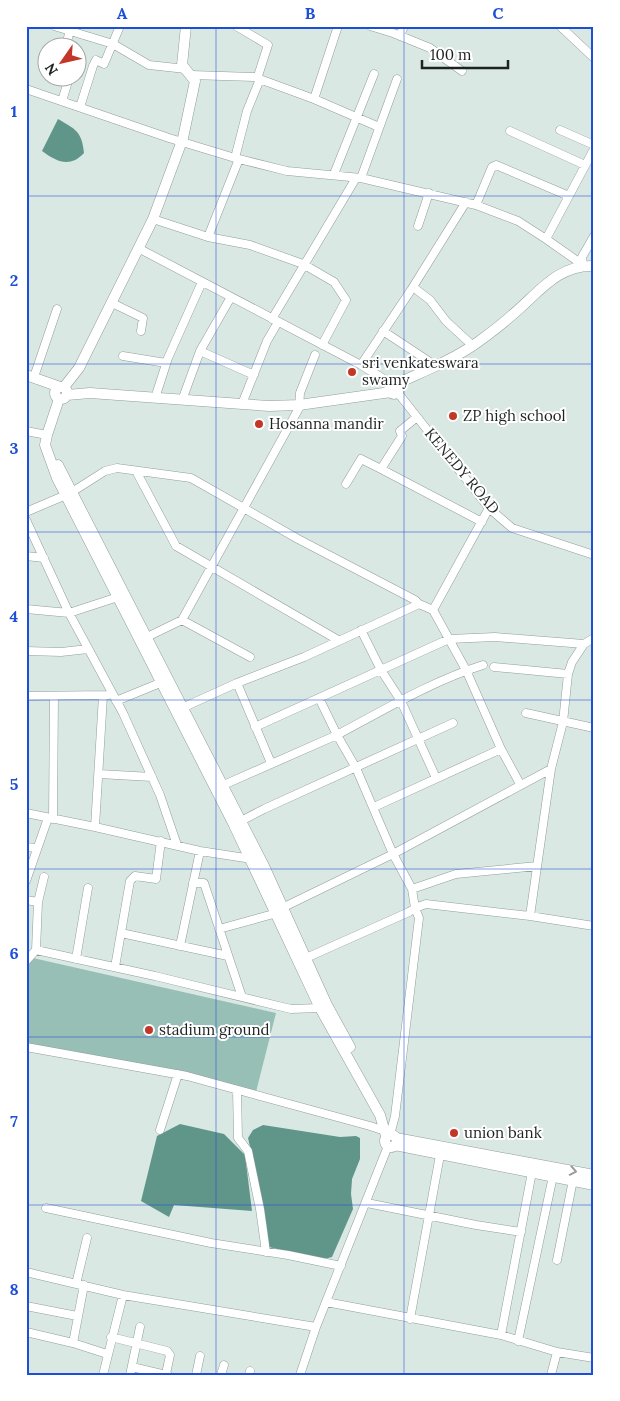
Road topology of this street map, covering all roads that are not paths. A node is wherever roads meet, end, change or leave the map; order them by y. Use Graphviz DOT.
graph roads {
  1 [pos="54,26"];
  2 [pos="120,26"];
  3 [pos="186,26"];
  4 [pos="338,26"];
  5 [pos="370,26"];
  6 [pos="404,26"];
  7 [pos="560,26"];
  8 [pos="240,27"];
  9 [pos="69,29"];
  10 [pos="400,36"];
  11 [pos="113,44"];
  12 [pos="594,58"];
  13 [pos="462,71"];
  14 [pos="188,72"];
  15 [pos="374,74"];
  16 [pos="259,79"];
  17 [pos="397,79"];
  18 [pos="66,88"];
  19 [pos="27,92"];
  20 [pos="314,99"];
  21 [pos="62,101"];
  22 [pos="80,107"];
  23 [pos="356,118"];
  24 [pos="379,128"];
  25 [pos="560,130"];
  26 [pos="510,131"];
  27 [pos="182,141"];
  28 [pos="594,145"];
  29 [pos="594,149"];
  30 [pos="237,159"];
  31 [pos="585,165"];
  32 [pos="334,174"];
  33 [pos="358,178"];
  34 [pos="429,193"];
  35 [pos="569,196"];
  36 [pos="466,202"];
  37 [pos="476,205"];
  38 [pos="153,219"];
  39 [pos="418,226"];
  40 [pos="594,236"];
  41 [pos="208,237"];
  42 [pos="546,239"];
  43 [pos="138,248"];
  44 [pos="304,264"];
  45 [pos="583,265"];
  46 [pos="594,266"];
  47 [pos="202,282"];
  48 [pos="413,287"];
  49 [pos="231,298"];
  50 [pos="112,303"];
  51 [pos="57,310"];
  52 [pos="275,321"];
  53 [pos="141,331"];
  54 [pos="383,331"];
  55 [pos="322,345"];
  56 [pos="473,346"];
  57 [pos="200,351"];
  58 [pos="315,355"];
  59 [pos="123,356"];
  60 [pos="166,363"];
  61 [pos="361,365"];
  62 [pos="436,366"];
  63 [pos="254,375"];
  64 [pos="29,378"];
  65 [pos="393,388"];
  66 [pos="62,392"];
  67 [pos="157,392"];
  68 [pos="184,395"];
  69 [pos="244,399"];
  70 [pos="299,402"];
  71 [pos="418,417"];
  72 [pos="26,431"];
  73 [pos="47,435"];
  74 [pos="381,469"];
  75 [pos="136,471"];
  76 [pos="346,484"];
  77 [pos="69,494"];
  78 [pos="245,508"];
  79 [pos="489,508"];
  80 [pos="26,512"];
  81 [pos="26,520"];
  82 [pos="482,522"];
  83 [pos="594,555"];
  84 [pos="26,556"];
  85 [pos="44,558"];
  86 [pos="212,566"];
  87 [pos="118,597"];
  88 [pos="419,604"];
  89 [pos="26,609"];
  90 [pos="433,610"];
  91 [pos="70,613"];
  92 [pos="182,620"];
  93 [pos="361,630"];
  94 [pos="147,637"];
  95 [pos="594,638"];
  96 [pos="449,639"];
  97 [pos="338,640"];
  98 [pos="584,644"];
  99 [pos="88,649"];
  100 [pos="26,651"];
  101 [pos="250,657"];
  102 [pos="484,665"];
  103 [pos="494,667"];
  104 [pos="381,670"];
  105 [pos="466,670"];
  106 [pos="568,674"];
  107 [pos="237,682"];
  108 [pos="160,683"];
  109 [pos="26,696"];
  110 [pos="54,696"];
  111 [pos="103,696"];
  112 [pos="114,697"];
  113 [pos="319,698"];
  114 [pos="401,701"];
  115 [pos="182,708"];
  116 [pos="526,713"];
  117 [pos="563,722"];
  118 [pos="453,723"];
  119 [pos="255,727"];
  120 [pos="594,728"];
  121 [pos="337,735"];
  122 [pos="418,740"];
  123 [pos="502,749"];
  124 [pos="271,763"];
  125 [pos="356,768"];
  126 [pos="550,769"];
  127 [pos="99,774"];
  128 [pos="152,777"];
  129 [pos="436,778"];
  130 [pos="520,784"];
  131 [pos="219,787"];
  132 [pos="374,807"];
  133 [pos="26,813"];
  134 [pos="50,818"];
  135 [pos="241,821"];
  136 [pos="95,827"];
  137 [pos="161,842"];
  138 [pos="177,845"];
  139 [pos="26,847"];
  140 [pos="36,848"];
  141 [pos="200,851"];
  142 [pos="393,854"];
  143 [pos="255,858"];
  144 [pos="537,866"];
  145 [pos="44,877"];
  146 [pos="26,880"];
  147 [pos="193,883"];
  148 [pos="88,888"];
  149 [pos="412,889"];
  150 [pos="26,900"];
  151 [pos="38,902"];
  152 [pos="415,908"];
  153 [pos="279,910"];
  154 [pos="530,916"];
  155 [pos="594,926"];
  156 [pos="219,929"];
  157 [pos="122,933"];
  158 [pos="180,946"];
  159 [pos="36,950"];
  160 [pos="228,956"];
  161 [pos="306,958"];
  162 [pos="76,959"];
  163 [pos="26,961"];
  164 [pos="114,967"];
  165 [pos="242,997"];
  166 [pos="320,1008"];
  167 [pos="26,1047"];
  168 [pos="178,1074"];
  169 [pos="237,1090"];
  170 [pos="160,1130"];
  171 [pos="391,1137"];
  172 [pos="440,1154"];
  173 [pos="490,1160"];
  174 [pos="532,1172"];
  175 [pos="594,1175"];
  176 [pos="553,1176"];
  177 [pos="573,1180"];
  178 [pos="594,1185"];
  179 [pos="367,1203"];
  180 [pos="46,1208"];
  181 [pos="429,1215"];
  182 [pos="521,1232"];
  183 [pos="87,1238"];
  184 [pos="266,1252"];
  185 [pos="557,1260"];
  186 [pos="341,1266"];
  187 [pos="26,1272"];
  188 [pos="80,1285"];
  189 [pos="123,1295"];
  190 [pos="326,1302"];
  191 [pos="26,1306"];
  192 [pos="77,1316"];
  193 [pos="410,1319"];
  194 [pos="140,1326"];
  195 [pos="316,1327"];
  196 [pos="26,1332"];
  197 [pos="501,1335"];
  198 [pos="111,1337"];
  199 [pos="518,1341"];
  200 [pos="137,1342"];
  201 [pos="73,1343"];
  202 [pos="557,1352"];
  203 [pos="107,1354"];
  204 [pos="200,1356"];
  205 [pos="594,1358"];
  206 [pos="224,1365"];
  207 [pos="104,1370"];
  208 [pos="131,1371"];
  209 [pos="167,1375"];
  210 [pos="196,1375"];
  211 [pos="221,1375"];
  212 [pos="300,1375"];
  213 [pos="551,1375"];
  1 -- 9 [label="street"];
  2 -- 11 [label="street"];
  3 -- 14 [label="main road"];
  4 -- 20 [label="street"];
  5 -- 10 [label="street"];
  6 -- 10 [label="street"];
  7 -- 12 [label="street"];
  8 -- 16 [label="street"];
  9 -- 11 [label="street"];
  10 -- 13 [label="street"];
  11 -- 14 [label="street"];
  11 -- 22 [label="street"];
  14 -- 16 [label="street"];
  14 -- 27 [label="main road"];
  15 -- 23 [label="street"];
  16 -- 20 [label="street"];
  16 -- 30 [label="street"];
  17 -- 24 [label="street"];
  18 -- 21 [label="street"];
  19 -- 21 [label="street"];
  20 -- 23 [label="street"];
  21 -- 22 [label="street"];
  22 -- 27 [label="street"];
  23 -- 24 [label="street"];
  23 -- 32 [label="street"];
  24 -- 33 [label="street"];
  25 -- 28 [label="street"];
  26 -- 31 [label="street"];
  27 -- 30 [label="street"];
  27 -- 38 [label="main road"];
  29 -- 31 [label="street"];
  30 -- 32 [label="street"];
  30 -- 41 [label="street"];
  31 -- 35 [label="street"];
  32 -- 33 [label="street"];
  33 -- 34 [label="street"];
  33 -- 44 [label="street"];
  34 -- 36 [label="street"];
  34 -- 39 [label="street"];
  35 -- 37 [label="street"];
  35 -- 42 [label="street"];
  36 -- 37 [label="street"];
  36 -- 48 [label="street"];
  37 -- 42 [label="street"];
  38 -- 41 [label="street"];
  38 -- 43 [label="main road"];
  40 -- 45 [label="street"];
  41 -- 44 [label="street"];
  42 -- 45 [label="street"];
  43 -- 47 [label="street, KENEDY ROAD"];
  43 -- 50 [label="main road"];
  44 -- 52 [label="street"];
  44 -- 55 [label="street"];
  45 -- 46 [label="main road"];
  45 -- 56 [label="main road"];
  47 -- 49 [label="street, KENEDY ROAD"];
  47 -- 60 [label="street"];
  48 -- 54 [label="street"];
  48 -- 56 [label="street"];
  49 -- 52 [label="street, KENEDY ROAD"];
  49 -- 57 [label="street"];
  50 -- 53 [label="street"];
  50 -- 66 [label="main road"];
  51 -- 64 [label="street"];
  52 -- 55 [label="street, KENEDY ROAD"];
  52 -- 63 [label="street"];
  54 -- 61 [label="street"];
  54 -- 62 [label="street"];
  55 -- 61 [label="street, KENEDY ROAD"];
  56 -- 62 [label="main road"];
  57 -- 63 [label="street"];
  57 -- 68 [label="street"];
  58 -- 70 [label="street"];
  59 -- 60 [label="street"];
  60 -- 67 [label="street"];
  61 -- 65 [label="street, KENEDY ROAD"];
  62 -- 65 [label="main road"];
  63 -- 69 [label="street"];
  64 -- 66 [label="main road"];
  65 -- 70 [label="main road"];
  65 -- 71 [label="street, KENEDY ROAD"];
  66 -- 67 [label="main road"];
  66 -- 70 [label="main road"];
  66 -- 73 [label="main road"];
  66 -- 77 [label="main road"];
  67 -- 68 [label="main road"];
  68 -- 69 [label="main road"];
  69 -- 70 [label="main road"];
  70 -- 78 [label="street"];
  71 -- 74 [label="street"];
  71 -- 79 [label="street, KENEDY ROAD"];
  72 -- 73 [label="street"];
  73 -- 77 [label="main road"];
  74 -- 76 [label="street"];
  74 -- 82 [label="street"];
  75 -- 77 [label="street"];
  75 -- 78 [label="street"];
  75 -- 86 [label="street"];
  77 -- 80 [label="street"];
  77 -- 87 [label="main road"];
  77 -- 94 [label="main road"];
  78 -- 86 [label="street"];
  78 -- 88 [label="street"];
  79 -- 82 [label="street"];
  79 -- 83 [label="street, KENEDY ROAD"];
  81 -- 85 [label="street"];
  82 -- 90 [label="street"];
  84 -- 85 [label="street"];
  85 -- 91 [label="street"];
  86 -- 92 [label="street"];
  86 -- 97 [label="street"];
  87 -- 91 [label="street"];
  87 -- 108 [label="main road"];
  88 -- 90 [label="street"];
  88 -- 93 [label="street"];
  89 -- 91 [label="street"];
  90 -- 96 [label="street"];
  91 -- 99 [label="street"];
  92 -- 94 [label="street"];
  92 -- 101 [label="street"];
  93 -- 97 [label="street"];
  93 -- 104 [label="street"];
  94 -- 115 [label="main road"];
  95 -- 98 [label="street"];
  96 -- 98 [label="street"];
  96 -- 104 [label="street"];
  96 -- 105 [label="street"];
  97 -- 107 [label="street"];
  98 -- 106 [label="street"];
  99 -- 100 [label="street"];
  99 -- 112 [label="street"];
  102 -- 105 [label="street"];
  103 -- 106 [label="street"];
  104 -- 113 [label="street"];
  104 -- 114 [label="street"];
  105 -- 114 [label="street"];
  105 -- 123 [label="street"];
  106 -- 117 [label="street"];
  107 -- 115 [label="street"];
  107 -- 119 [label="street"];
  108 -- 112 [label="street"];
  108 -- 131 [label="main road"];
  109 -- 110 [label="street"];
  110 -- 111 [label="street"];
  110 -- 134 [label="street"];
  111 -- 112 [label="street"];
  111 -- 127 [label="street"];
  112 -- 128 [label="street"];
  113 -- 119 [label="street"];
  113 -- 121 [label="street"];
  114 -- 121 [label="street"];
  114 -- 122 [label="street"];
  115 -- 131 [label="main road"];
  116 -- 117 [label="street"];
  117 -- 120 [label="street"];
  117 -- 126 [label="street"];
  118 -- 122 [label="street"];
  119 -- 124 [label="street"];
  121 -- 124 [label="street"];
  121 -- 125 [label="street"];
  122 -- 125 [label="street"];
  122 -- 129 [label="street"];
  123 -- 129 [label="street"];
  123 -- 130 [label="street"];
  124 -- 131 [label="street"];
  125 -- 132 [label="street"];
  125 -- 135 [label="street"];
  126 -- 130 [label="street"];
  126 -- 144 [label="street"];
  127 -- 128 [label="street"];
  127 -- 136 [label="street"];
  128 -- 138 [label="street"];
  129 -- 132 [label="street"];
  130 -- 142 [label="street"];
  131 -- 135 [label="main road"];
  131 -- 143 [label="main road"];
  132 -- 142 [label="street"];
  133 -- 134 [label="street"];
  134 -- 136 [label="street"];
  134 -- 140 [label="street"];
  135 -- 143 [label="main road"];
  136 -- 137 [label="street"];
  137 -- 138 [label="street"];
  137 -- 157 [label="street"];
  138 -- 141 [label="street"];
  139 -- 140 [label="street"];
  140 -- 146 [label="street"];
  141 -- 143 [label="street"];
  141 -- 147 [label="street"];
  142 -- 149 [label="street"];
  142 -- 153 [label="street"];
  143 -- 153 [label="main road"];
  144 -- 149 [label="street"];
  144 -- 154 [label="street"];
  145 -- 151 [label="street"];
  147 -- 156 [label="street"];
  147 -- 158 [label="street"];
  148 -- 162 [label="street"];
  149 -- 152 [label="street"];
  150 -- 151 [label="street"];
  151 -- 159 [label="street"];
  152 -- 154 [label="street"];
  152 -- 161 [label="street"];
  152 -- 171 [label="street"];
  153 -- 156 [label="street"];
  153 -- 161 [label="main road"];
  153 -- 166 [label="main road"];
  154 -- 155 [label="street"];
  156 -- 160 [label="street"];
  157 -- 158 [label="street"];
  157 -- 164 [label="street"];
  158 -- 160 [label="street"];
  159 -- 162 [label="street"];
  159 -- 163 [label="street"];
  160 -- 165 [label="street"];
  161 -- 171 [label="main road"];
  162 -- 164 [label="street"];
  164 -- 165 [label="street"];
  165 -- 166 [label="street"];
  166 -- 171 [label="main road"];
  167 -- 168 [label="street"];
  168 -- 169 [label="street"];
  168 -- 170 [label="street"];
  169 -- 171 [label="street"];
  169 -- 184 [label="street"];
  171 -- 172 [label="main road"];
  171 -- 173 [label="main road"];
  171 -- 179 [label="street"];
  172 -- 173 [label="main road"];
  172 -- 181 [label="street"];
  173 -- 174 [label="main road"];
  173 -- 175 [label="main road, one-way"];
  174 -- 176 [label="main road"];
  174 -- 182 [label="street"];
  176 -- 177 [label="main road"];
  176 -- 199 [label="street"];
  177 -- 178 [label="main road"];
  177 -- 185 [label="street"];
  179 -- 181 [label="street"];
  179 -- 186 [label="street"];
  180 -- 184 [label="street"];
  181 -- 182 [label="street"];
  181 -- 193 [label="street"];
  182 -- 197 [label="street"];
  183 -- 188 [label="street"];
  184 -- 186 [label="street"];
  186 -- 190 [label="street"];
  187 -- 188 [label="street"];
  188 -- 189 [label="street"];
  188 -- 192 [label="street"];
  189 -- 195 [label="street"];
  189 -- 198 [label="street"];
  190 -- 193 [label="street"];
  190 -- 195 [label="street"];
  191 -- 192 [label="street"];
  192 -- 201 [label="street"];
  193 -- 197 [label="street"];
  194 -- 200 [label="street"];
  195 -- 212 [label="street"];
  196 -- 201 [label="street"];
  197 -- 199 [label="street"];
  198 -- 200 [label="street"];
  198 -- 203 [label="street"];
  199 -- 202 [label="street"];
  200 -- 208 [label="street"];
  200 -- 209 [label="street"];
  201 -- 203 [label="street"];
  202 -- 205 [label="street"];
  202 -- 213 [label="street"];
  203 -- 207 [label="street"];
  204 -- 210 [label="street"];
  206 -- 211 [label="street"];
  208 -- 209 [label="street"];
}
